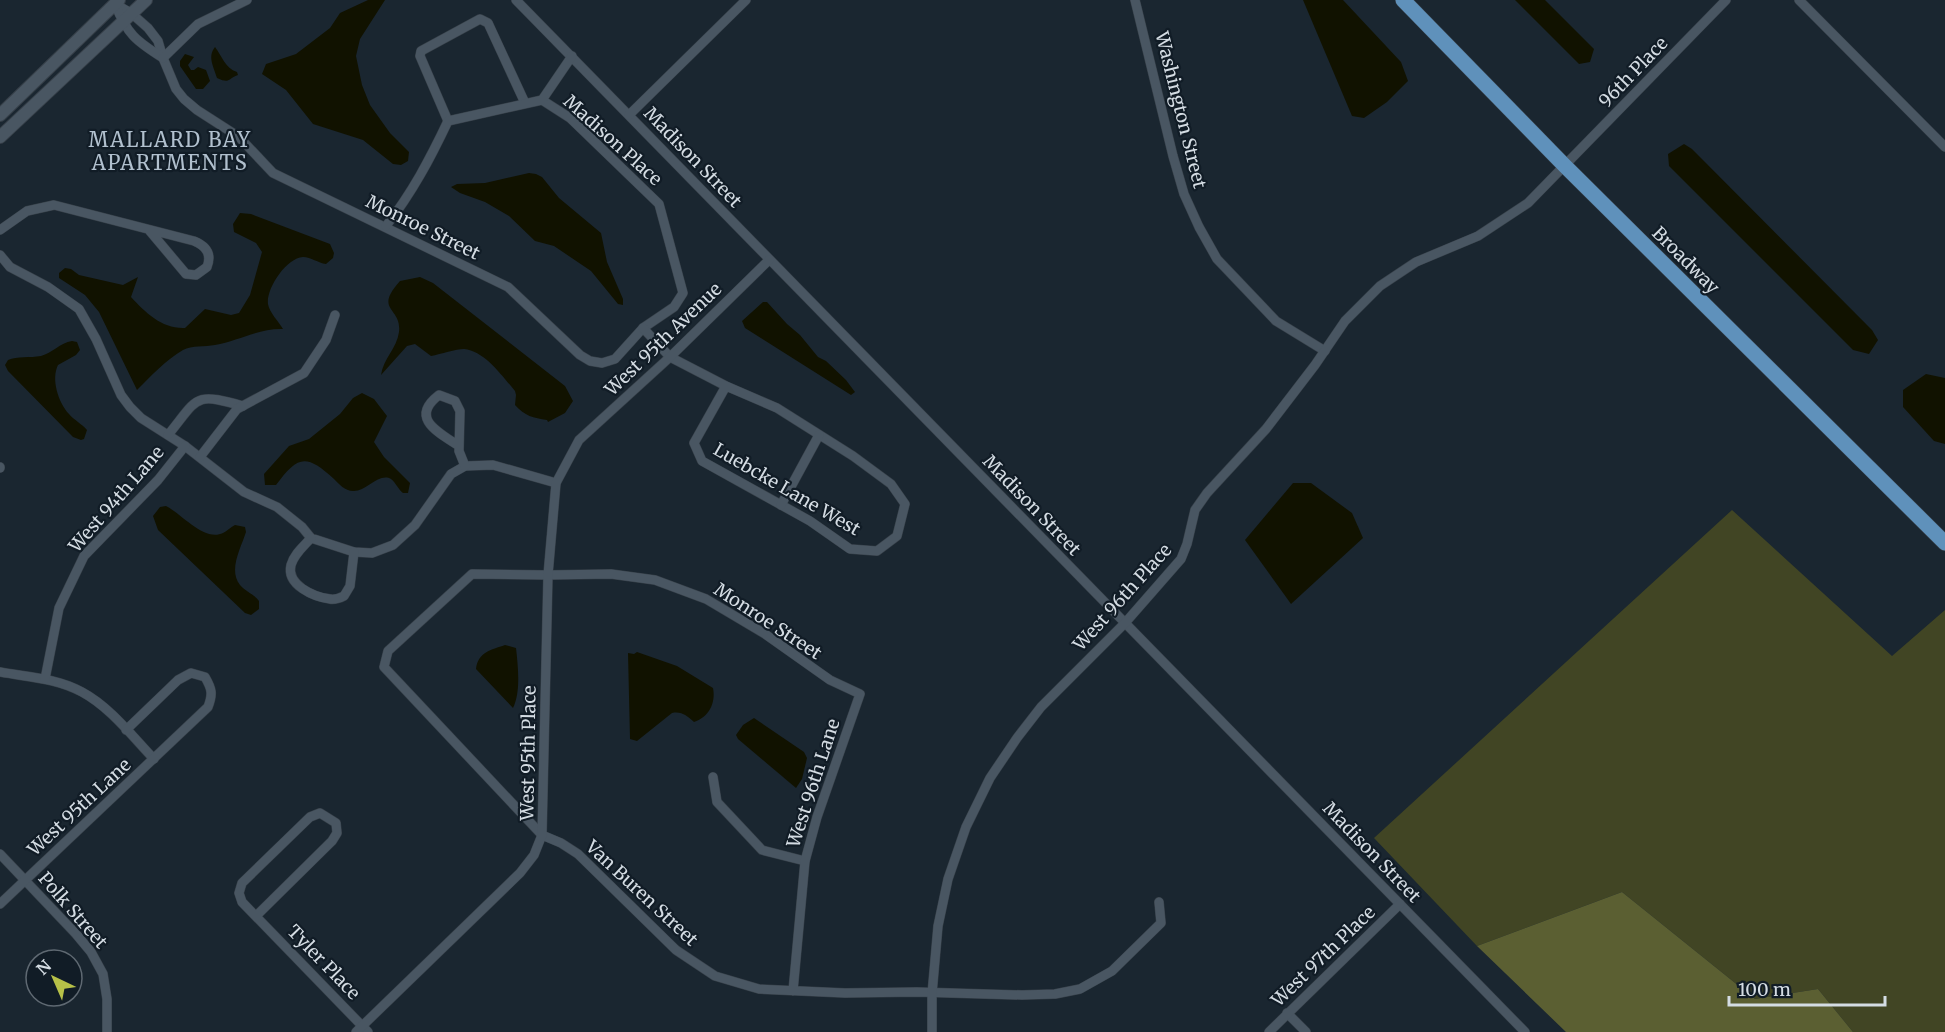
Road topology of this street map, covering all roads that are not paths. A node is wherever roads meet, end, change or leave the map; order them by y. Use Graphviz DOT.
graph roads {
  1 [pos="146,0"];
  2 [pos="247,0"];
  3 [pos="516,0"];
  4 [pos="746,0"];
  5 [pos="1135,0"];
  6 [pos="1403,0"];
  7 [pos="1726,0"];
  8 [pos="1799,0"];
  9 [pos="117,2"];
  10 [pos="127,18"];
  11 [pos="572,56"];
  12 [pos="163,58"];
  13 [pos="542,99"];
  14 [pos="525,104"];
  15 [pos="0,114"];
  16 [pos="629,115"];
  17 [pos="448,121"];
  18 [pos="0,137"];
  19 [pos="1945,147"];
  20 [pos="1565,166"];
  21 [pos="386,226"];
  22 [pos="0,230"];
  23 [pos="149,230"];
  24 [pos="0,255"];
  25 [pos="769,260"];
  26 [pos="335,315"];
  27 [pos="643,328"];
  28 [pos="1324,351"];
  29 [pos="670,357"];
  30 [pos="726,386"];
  31 [pos="243,406"];
  32 [pos="168,435"];
  33 [pos="819,435"];
  34 [pos="579,440"];
  35 [pos="185,446"];
  36 [pos="459,446"];
  37 [pos="200,457"];
  38 [pos="465,466"];
  39 [pos="556,483"];
  40 [pos="781,505"];
  41 [pos="311,538"];
  42 [pos="1945,543"];
  43 [pos="354,552"];
  44 [pos="548,575"];
  45 [pos="1125,623"];
  46 [pos="0,672"];
  47 [pos="45,679"];
  48 [pos="860,694"];
  49 [pos="126,730"];
  50 [pos="154,759"];
  51 [pos="713,777"];
  52 [pos="542,836"];
  53 [pos="0,854"];
  54 [pos="805,861"];
  55 [pos="25,880"];
  56 [pos="1159,902"];
  57 [pos="0,904"];
  58 [pos="1400,904"];
  59 [pos="256,916"];
  60 [pos="793,992"];
  61 [pos="932,994"];
  62 [pos="1287,1013"];
  63 [pos="362,1030"];
  64 [pos="107,1032"];
  65 [pos="932,1032"];
  66 [pos="1269,1032"];
  67 [pos="1306,1032"];
  68 [pos="1525,1032"];
  1 -- 10 [label="street"];
  2 -- 12 [label="street"];
  3 -- 11 [label="street, Madison Street"];
  4 -- 16 [label="street"];
  5 -- 28 [label="street, Washington Street"];
  6 -- 20 [label="main road, Broadway"];
  7 -- 20 [label="street, 96th Place"];
  8 -- 19 [label="street"];
  9 -- 10 [label="street, Monroe Street"];
  9 -- 15 [label="street"];
  10 -- 12 [label="street, Monroe Street"];
  10 -- 12 [label="street, Monroe Street"];
  10 -- 18 [label="street"];
  11 -- 13 [label="street"];
  11 -- 16 [label="street, Madison Street"];
  12 -- 21 [label="street, Monroe Street"];
  13 -- 14 [label="street"];
  13 -- 27 [label="street, Madison Place"];
  14 -- 17 [label="street"];
  14 -- 17 [label="street"];
  16 -- 25 [label="street, Madison Street"];
  17 -- 21 [label="street"];
  20 -- 28 [label="street, West 96th Place"];
  20 -- 42 [label="main road, Broadway"];
  21 -- 27 [label="street, Monroe Street"];
  22 -- 23 [label="street"];
  23 -- 23 [label="street"];
  24 -- 32 [label="street"];
  25 -- 29 [label="street, West 95th Avenue"];
  25 -- 45 [label="street, Madison Street"];
  26 -- 31 [label="street"];
  27 -- 29 [label="street"];
  28 -- 45 [label="street, West 96th Place"];
  29 -- 30 [label="street"];
  29 -- 34 [label="street, West 95th Avenue"];
  30 -- 33 [label="street"];
  30 -- 40 [label="street, Luebcke Lane West"];
  31 -- 32 [label="street"];
  31 -- 37 [label="street"];
  32 -- 35 [label="street"];
  33 -- 40 [label="street"];
  33 -- 40 [label="street, Luebcke Lane West"];
  34 -- 39 [label="street, West 95th Place"];
  35 -- 37 [label="street"];
  35 -- 47 [label="street, West 94th Lane"];
  36 -- 36 [label="street"];
  36 -- 38 [label="street"];
  37 -- 41 [label="street"];
  38 -- 39 [label="street"];
  38 -- 43 [label="street"];
  39 -- 44 [label="street, West 95th Place"];
  41 -- 43 [label="street"];
  41 -- 43 [label="street"];
  44 -- 48 [label="street, Monroe Street"];
  44 -- 52 [label="street, West 95th Place"];
  44 -- 52 [label="street, Monroe Street"];
  45 -- 58 [label="street, Madison Street"];
  45 -- 61 [label="street, West 96th Place"];
  46 -- 47 [label="street"];
  47 -- 49 [label="street"];
  48 -- 54 [label="street, West 96th Lane"];
  49 -- 50 [label="street"];
  49 -- 50 [label="street, West 95th Lane"];
  50 -- 55 [label="street, West 95th Lane"];
  51 -- 54 [label="street"];
  52 -- 60 [label="street, Van Buren Street"];
  52 -- 63 [label="street, West 95th Place"];
  53 -- 55 [label="street, Polk Street"];
  54 -- 60 [label="street, West 96th Lane"];
  55 -- 57 [label="street, West 95th Lane"];
  55 -- 64 [label="street, Polk Street"];
  56 -- 61 [label="street, Van Buren Street"];
  58 -- 62 [label="street, West 97th Place"];
  58 -- 68 [label="street, Madison Street"];
  59 -- 59 [label="street, Tyler Place"];
  59 -- 63 [label="street, Tyler Place"];
  60 -- 61 [label="street, Van Buren Street"];
  61 -- 65 [label="street, West 96th Place"];
  62 -- 66 [label="street, West 97th Place"];
  62 -- 67 [label="street"];
}
